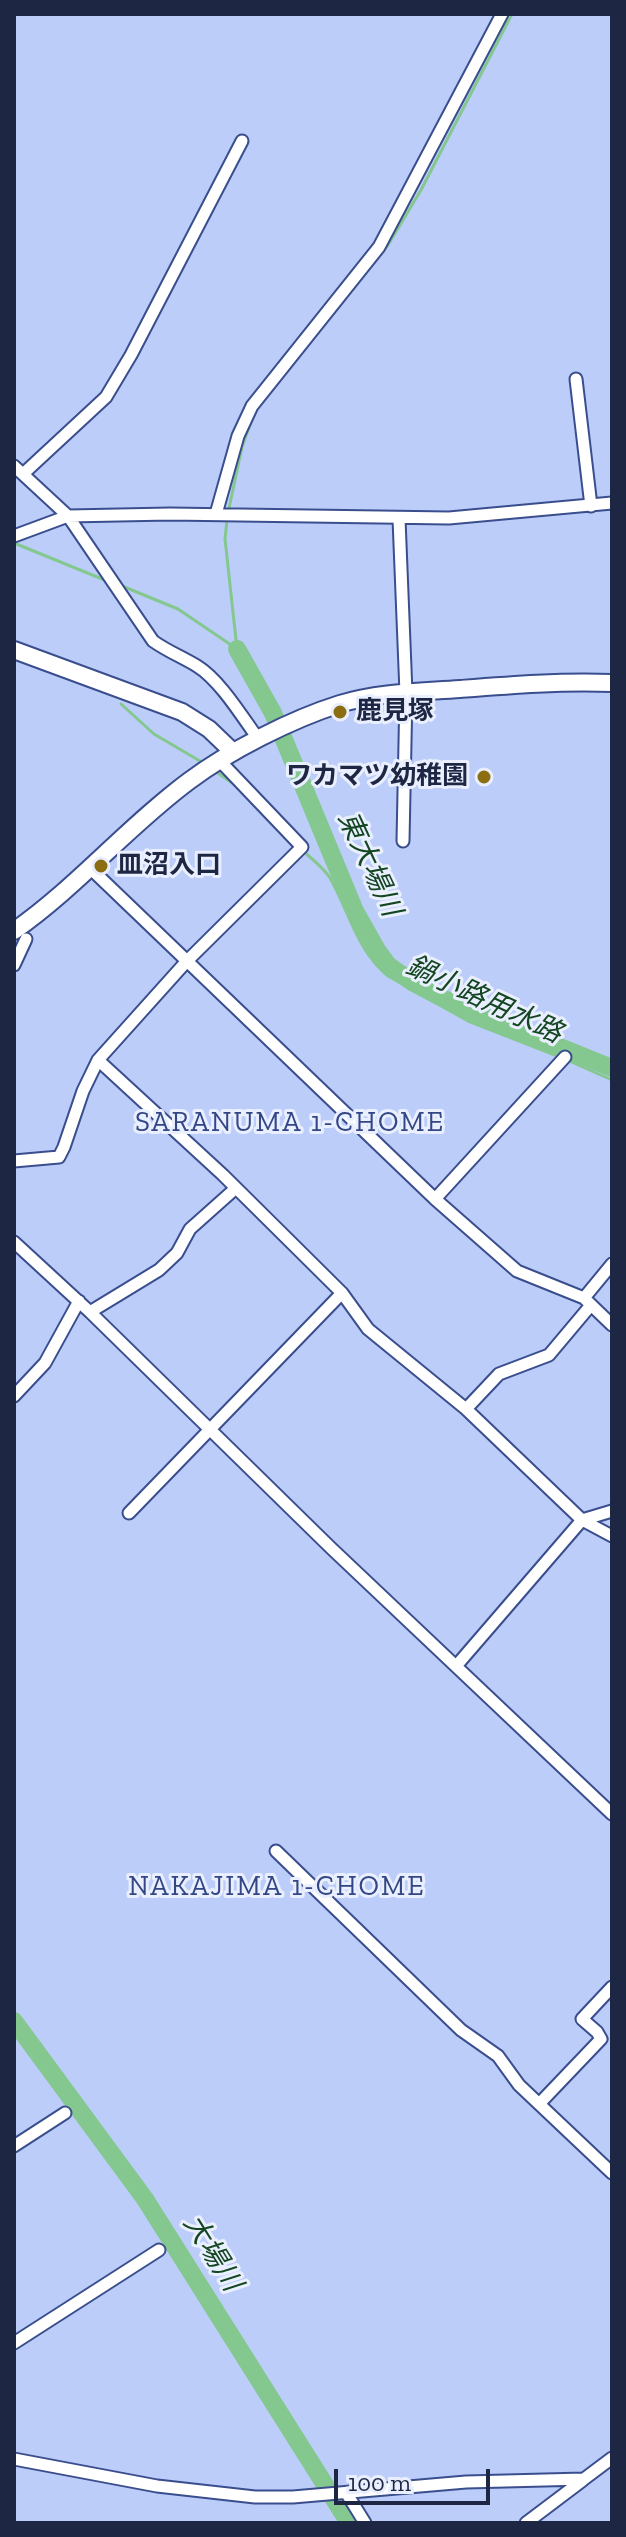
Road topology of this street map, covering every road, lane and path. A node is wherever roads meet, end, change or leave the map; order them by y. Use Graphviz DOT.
graph roads {
  1 [pos="502,14"];
  2 [pos="242,141"];
  3 [pos="576,379"];
  4 [pos="18,470"];
  5 [pos="612,503"];
  6 [pos="591,506"];
  7 [pos="216,514"];
  8 [pos="68,516"];
  9 [pos="399,519"];
  10 [pos="14,536"];
  11 [pos="14,650"];
  12 [pos="612,683"];
  13 [pos="406,693"];
  14 [pos="259,740"];
  15 [pos="226,756"];
  16 [pos="403,841"];
  17 [pos="89,867"];
  18 [pos="70,885"];
  19 [pos="14,920"];
  20 [pos="20,935"];
  21 [pos="186,962"];
  22 [pos="14,965"];
  23 [pos="565,1057"];
  24 [pos="98,1060"];
  25 [pos="14,1161"];
  26 [pos="236,1188"];
  27 [pos="435,1199"];
  28 [pos="14,1242"];
  29 [pos="612,1264"];
  30 [pos="342,1293"];
  31 [pos="79,1301"];
  32 [pos="587,1301"];
  33 [pos="90,1312"];
  34 [pos="612,1325"];
  35 [pos="14,1396"];
  36 [pos="466,1409"];
  37 [pos="212,1430"];
  38 [pos="612,1511"];
  39 [pos="129,1513"];
  40 [pos="582,1520"];
  41 [pos="612,1536"];
  42 [pos="457,1665"];
  43 [pos="612,1814"];
  44 [pos="276,1851"];
  45 [pos="612,1987"];
  46 [pos="539,2104"];
  47 [pos="65,2113"];
  48 [pos="14,2146"];
  49 [pos="612,2173"];
  50 [pos="159,2250"];
  51 [pos="14,2343"];
  52 [pos="612,2458"];
  53 [pos="14,2459"];
  54 [pos="584,2479"];
  55 [pos="347,2494"];
  56 [pos="365,2523"];
  57 [pos="526,2523"];
  1 -- 7 [label="street"];
  2 -- 4 [label="street"];
  3 -- 6 [label="street"];
  4 -- 8 [label="street"];
  5 -- 6 [label="street"];
  6 -- 9 [label="street"];
  7 -- 8 [label="street"];
  7 -- 9 [label="street"];
  8 -- 10 [label="street"];
  8 -- 14 [label="street"];
  9 -- 13 [label="street"];
  11 -- 15 [label="main road"];
  12 -- 13 [label="main road"];
  13 -- 14 [label="main road"];
  13 -- 16 [label="street"];
  14 -- 15 [label="main road"];
  15 -- 17 [label="main road"];
  15 -- 21 [label="street"];
  17 -- 18 [label="main road"];
  17 -- 21 [label="street"];
  18 -- 19 [label="main road"];
  18 -- 20 [label="main road"];
  20 -- 22 [label="street"];
  21 -- 24 [label="street"];
  21 -- 27 [label="street"];
  23 -- 27 [label="street"];
  24 -- 25 [label="street"];
  24 -- 26 [label="street"];
  26 -- 30 [label="street"];
  26 -- 33 [label="street"];
  27 -- 32 [label="street"];
  28 -- 31 [label="street"];
  29 -- 32 [label="street"];
  30 -- 36 [label="street"];
  30 -- 37 [label="street"];
  31 -- 33 [label="street"];
  31 -- 35 [label="street"];
  32 -- 34 [label="street"];
  32 -- 36 [label="street"];
  33 -- 37 [label="street"];
  36 -- 40 [label="street"];
  37 -- 39 [label="street"];
  37 -- 42 [label="street"];
  38 -- 40 [label="street"];
  40 -- 41 [label="street"];
  40 -- 42 [label="street"];
  42 -- 43 [label="street"];
  44 -- 46 [label="street"];
  45 -- 46 [label="street"];
  46 -- 49 [label="street"];
  47 -- 48 [label="street"];
  50 -- 51 [label="street"];
  52 -- 54 [label="street"];
  53 -- 55 [label="street"];
  54 -- 55 [label="street"];
  54 -- 57 [label="street"];
  55 -- 56 [label="street"];
}
